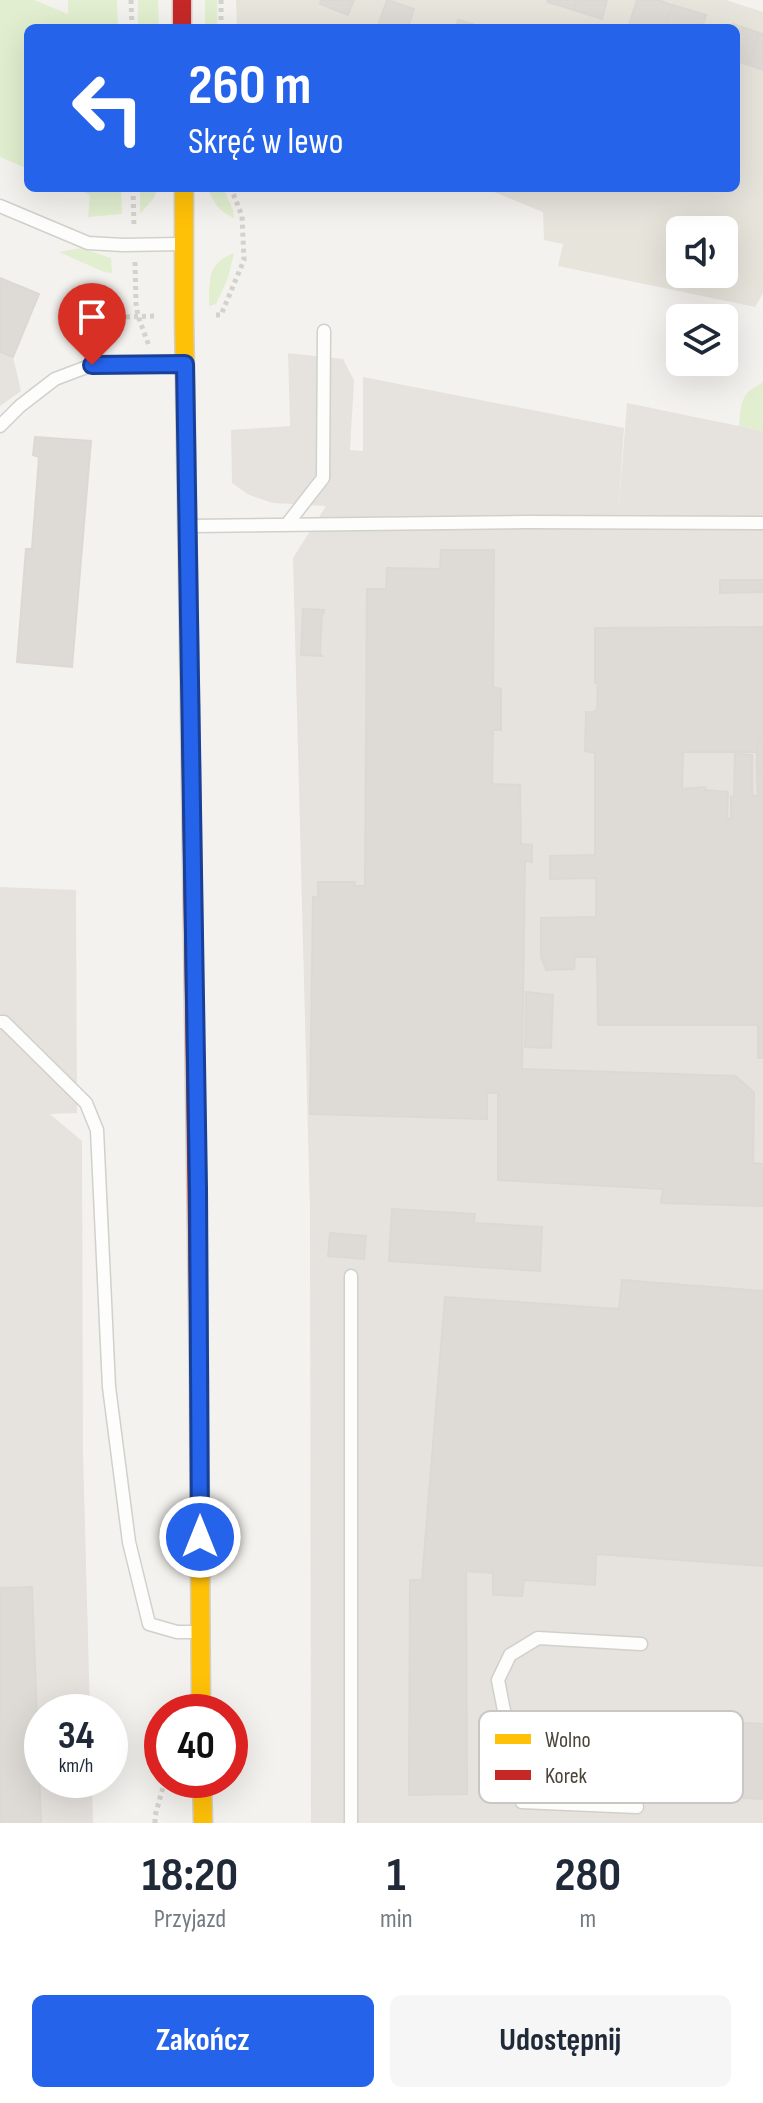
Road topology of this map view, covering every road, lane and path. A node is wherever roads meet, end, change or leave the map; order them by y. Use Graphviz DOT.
graph roads {
  1 [pos="131,0"];
  2 [pos="182,0"];
  3 [pos="221,0"];
  4 [pos="132,24"];
  5 [pos="182,24"];
  6 [pos="221,24"];
  7 [pos="133,192"];
  8 [pos="184,192"];
  9 [pos="0,206"];
  10 [pos="184,244"];
  11 [pos="134,245"];
  12 [pos="324,331"];
  13 [pos="185,364"];
  14 [pos="145,366"];
  15 [pos="0,426"];
  16 [pos="288,523"];
  17 [pos="763,523"];
  18 [pos="188,526"];
  19 [pos="0,1022"];
  20 [pos="351,1276"];
  21 [pos="200,1632"];
  22 [pos="641,1644"];
  23 [pos="201,1694"];
  24 [pos="504,1711"];
  25 [pos="160,1798"];
  26 [pos="202,1798"];
  27 [pos="545,1803"];
  28 [pos="637,1807"];
  29 [pos="155,1823"];
  30 [pos="203,1823"];
  31 [pos="351,1823"];
  1 -- 4 [label="path"];
  2 -- 5 [label="street"];
  3 -- 6 [label="path"];
  7 -- 11 [label="path"];
  8 -- 10 [label="street"];
  9 -- 11 [label="lane"];
  10 -- 11 [label="lane"];
  10 -- 13 [label="street"];
  11 -- 14 [label="path"];
  12 -- 16 [label="lane"];
  13 -- 14 [label="lane"];
  13 -- 18 [label="street"];
  14 -- 15 [label="lane"];
  16 -- 17 [label="lane"];
  16 -- 18 [label="lane"];
  18 -- 21 [label="street"];
  19 -- 21 [label="lane"];
  20 -- 31 [label="lane"];
  21 -- 23 [label="street"];
  22 -- 24 [label="lane"];
  25 -- 29 [label="path"];
  26 -- 30 [label="street"];
  27 -- 28 [label="lane"];
}
